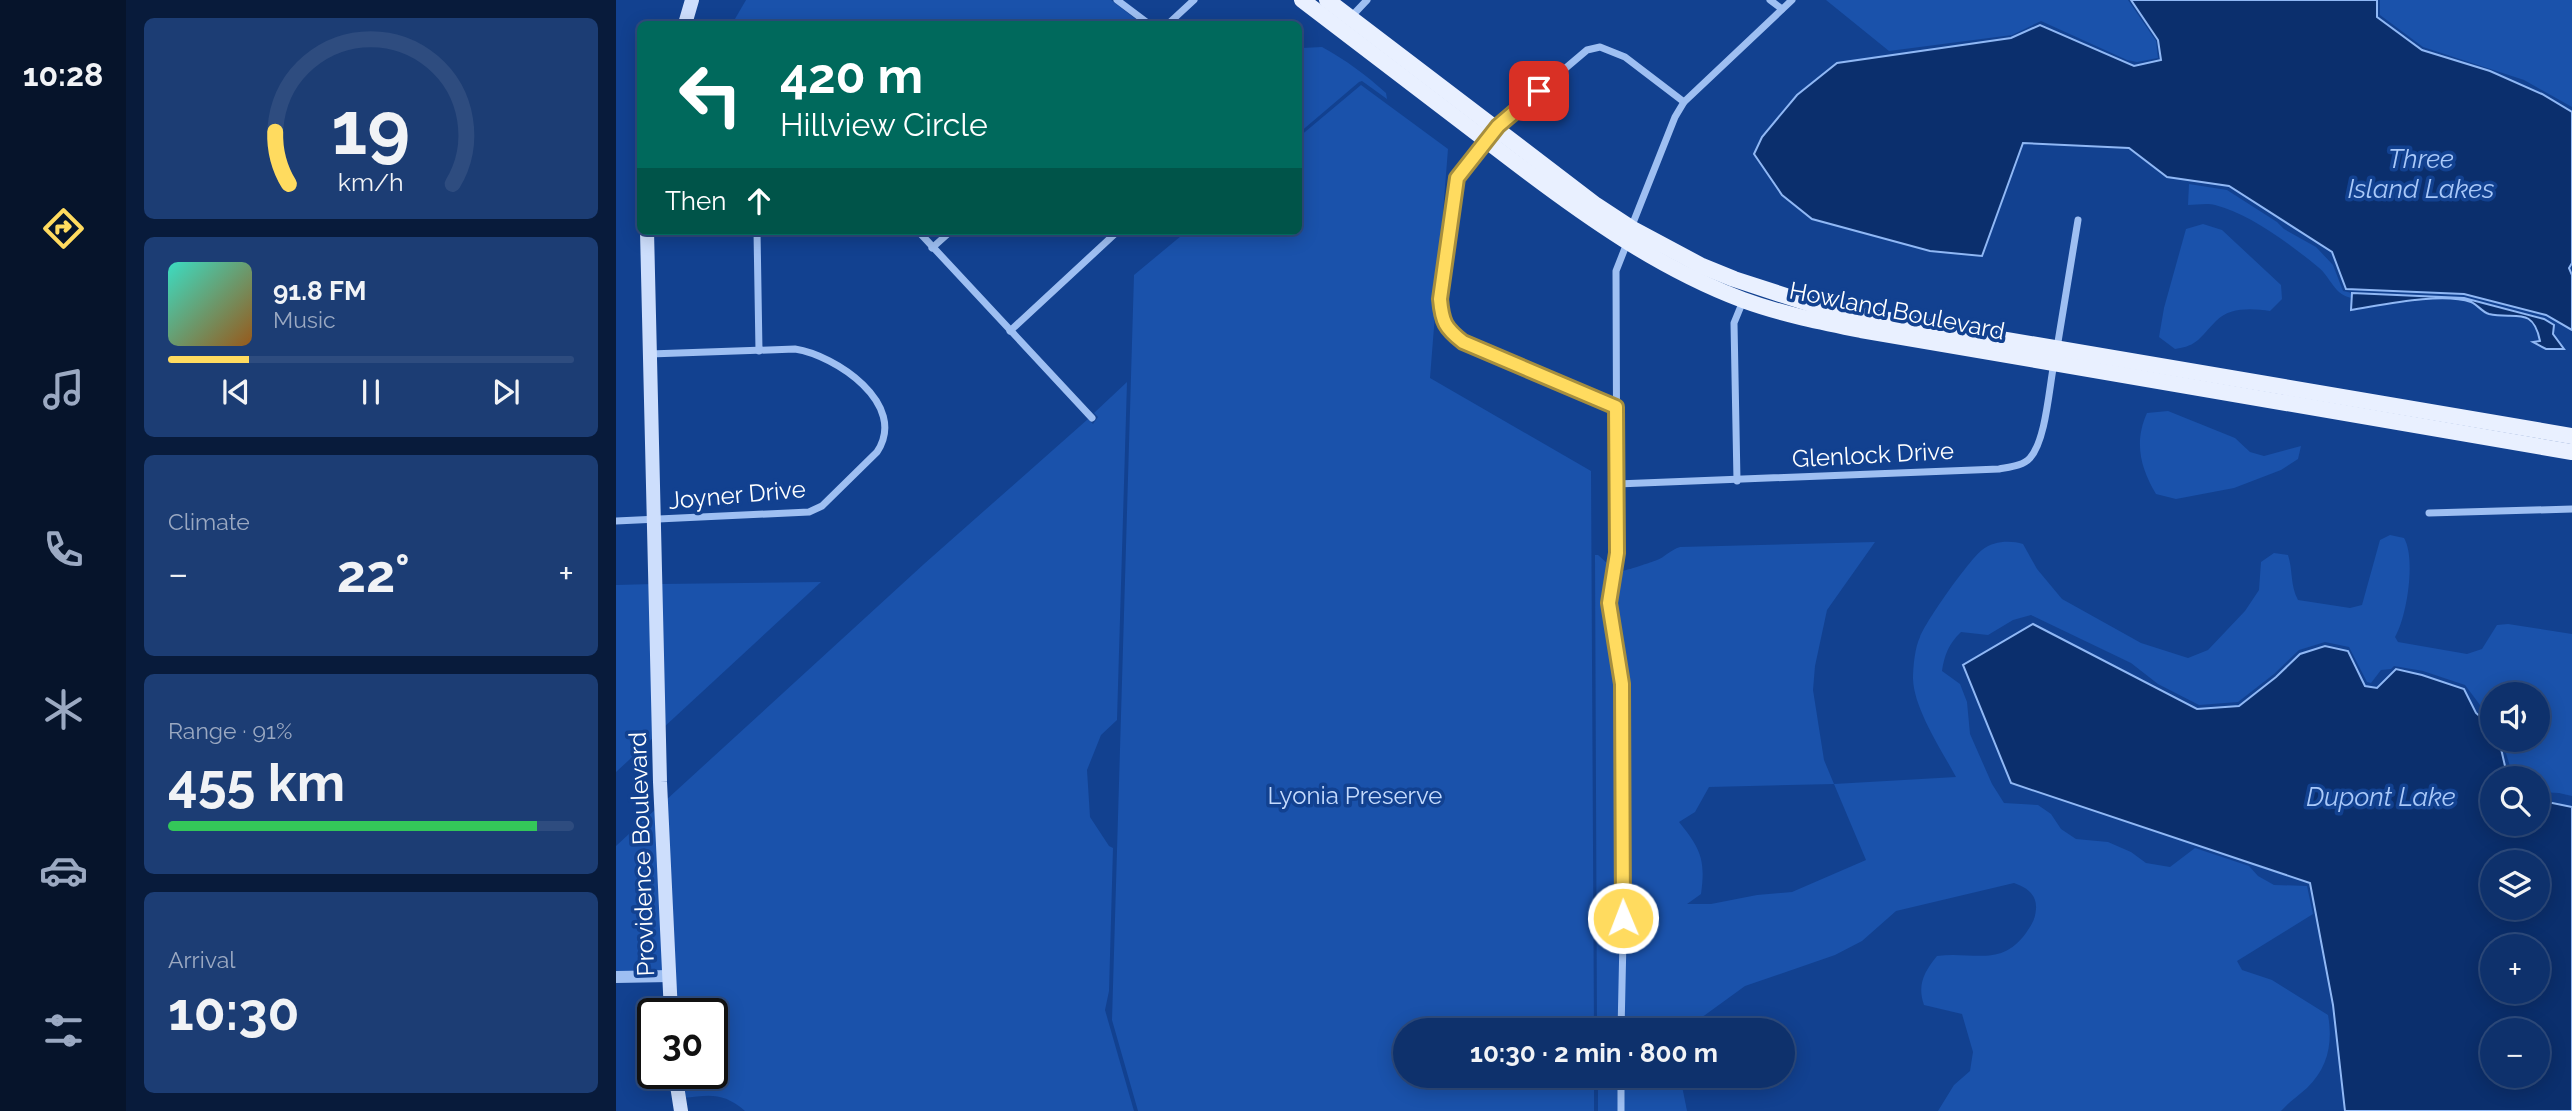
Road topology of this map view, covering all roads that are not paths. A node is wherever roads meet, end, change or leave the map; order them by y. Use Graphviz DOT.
graph roads {
  1 [pos="692,0"];
  2 [pos="1117,0"];
  3 [pos="1194,0"];
  4 [pos="1302,0"];
  5 [pos="1327,0"];
  6 [pos="1367,0"];
  7 [pos="1770,0"];
  8 [pos="1792,0"];
  9 [pos="1782,9"];
  10 [pos="1350,18"];
  11 [pos="686,21"];
  12 [pos="1145,21"];
  13 [pos="1171,21"];
  14 [pos="1684,102"];
  15 [pos="1489,135"];
  16 [pos="2078,220"];
  17 [pos="647,235"];
  18 [pos="757,235"];
  19 [pos="922,235"];
  20 [pos="947,235"];
  21 [pos="1114,235"];
  22 [pos="1629,235"];
  23 [pos="933,248"];
  24 [pos="1743,300"];
  25 [pos="1010,331"];
  26 [pos="759,351"];
  27 [pos="650,354"];
  28 [pos="2055,356"];
  29 [pos="1616,407"];
  30 [pos="1092,418"];
  31 [pos="2572,436"];
  32 [pos="2572,452"];
  33 [pos="1737,481"];
  34 [pos="1617,484"];
  35 [pos="2572,509"];
  36 [pos="2429,513"];
  37 [pos="616,521"];
  38 [pos="656,521"];
  39 [pos="670,976"];
  40 [pos="616,977"];
  41 [pos="671,998"];
  42 [pos="1621,1018"];
  43 [pos="1621,1088"];
  44 [pos="678,1089"];
  45 [pos="681,1111"];
  46 [pos="1621,1111"];
  1 -- 11 [label="main road"];
  2 -- 12 [label="street"];
  3 -- 13 [label="street"];
  4 -- 15 [label="main road, Howland Boulevard"];
  5 -- 10 [label="main road, Howland Boulevard"];
  6 -- 10 [label="street"];
  7 -- 9 [label="street"];
  8 -- 9 [label="street"];
  9 -- 14 [label="street"];
  10 -- 15 [label="main road, Howland Boulevard"];
  14 -- 15 [label="street"];
  14 -- 22 [label="street"];
  15 -- 22 [label="main road, Howland Boulevard"];
  15 -- 29 [label="street"];
  16 -- 28 [label="street, Glenlock Drive"];
  17 -- 27 [label="main road, Providence Boulevard"];
  18 -- 26 [label="street"];
  19 -- 23 [label="street"];
  20 -- 23 [label="street"];
  21 -- 25 [label="street"];
  22 -- 24 [label="main road, Howland Boulevard"];
  22 -- 28 [label="main road, Howland Boulevard"];
  22 -- 29 [label="street"];
  23 -- 25 [label="street"];
  24 -- 28 [label="main road, Howland Boulevard"];
  24 -- 33 [label="street"];
  25 -- 30 [label="street"];
  26 -- 27 [label="street, Joyner Drive"];
  26 -- 38 [label="street, Joyner Drive"];
  27 -- 38 [label="main road, Providence Boulevard"];
  28 -- 31 [label="main road, Howland Boulevard"];
  28 -- 32 [label="main road, Howland Boulevard"];
  28 -- 33 [label="street, Glenlock Drive"];
  29 -- 34 [label="street"];
  33 -- 34 [label="street, Glenlock Drive"];
  34 -- 42 [label="street"];
  35 -- 36 [label="street"];
  37 -- 38 [label="street, Joyner Drive"];
  38 -- 39 [label="main road, Providence Boulevard"];
  39 -- 40 [label="street"];
  39 -- 41 [label="main road, Providence Boulevard"];
  43 -- 46 [label="street"];
  44 -- 45 [label="main road"];
}
